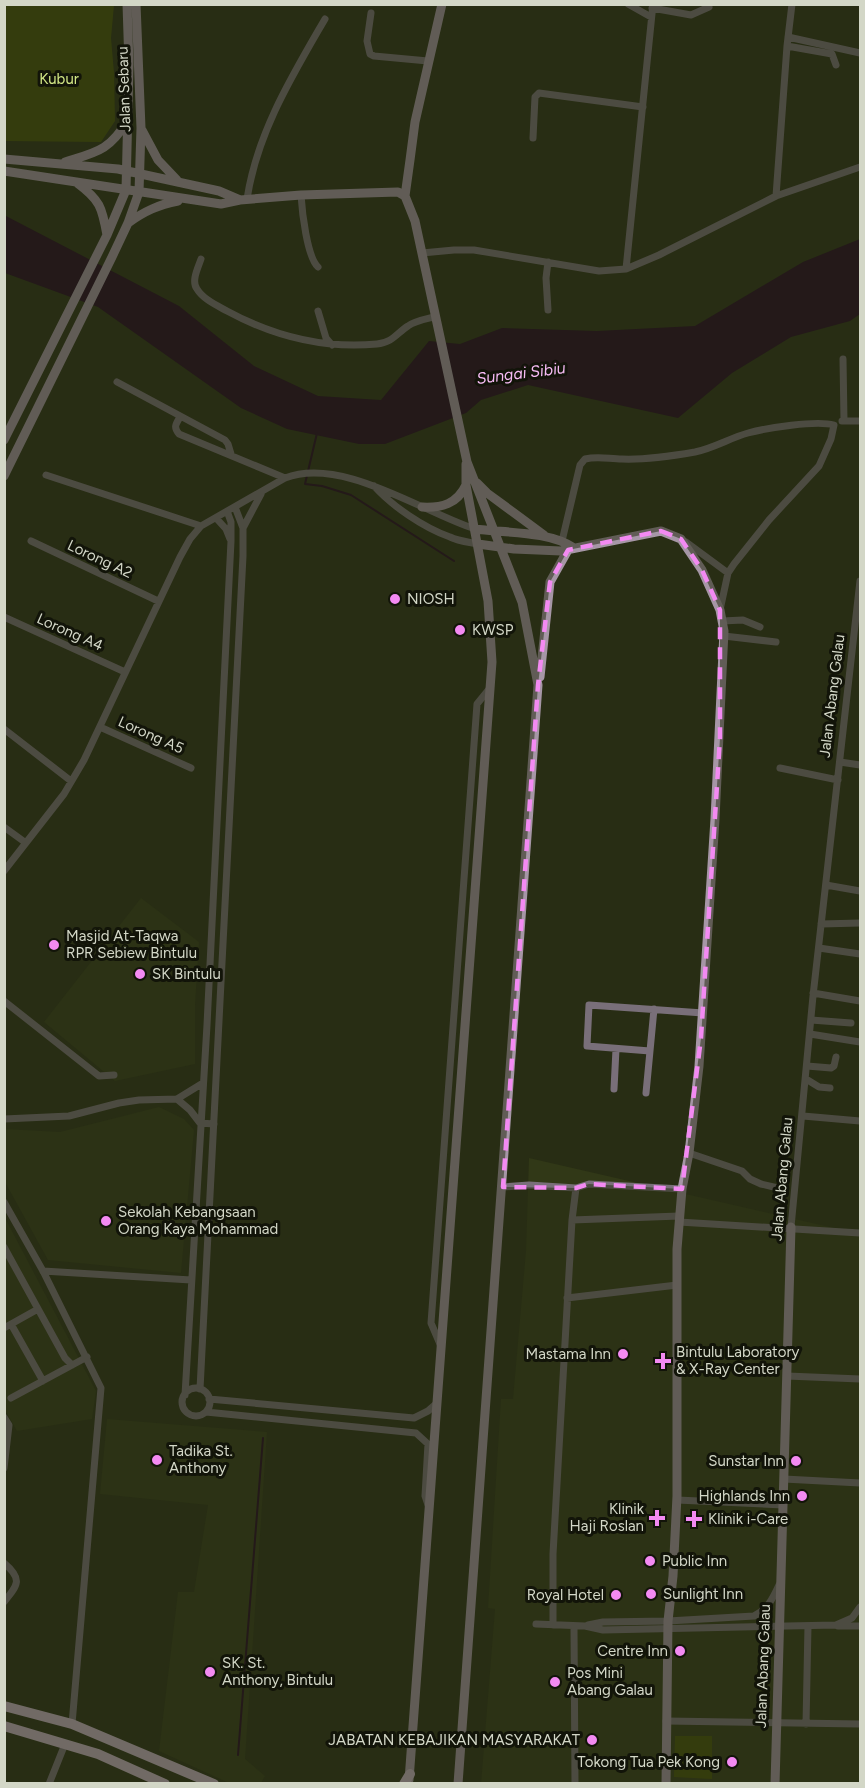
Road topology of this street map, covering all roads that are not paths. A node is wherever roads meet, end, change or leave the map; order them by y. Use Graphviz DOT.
graph roads {
  1 [pos="128,4"];
  2 [pos="136,4"];
  3 [pos="442,4"];
  4 [pos="628,4"];
  5 [pos="792,4"];
  6 [pos="652,6"];
  7 [pos="709,7"];
  8 [pos="371,13"];
  9 [pos="651,16"];
  10 [pos="325,19"];
  11 [pos="788,37"];
  12 [pos="787,46"];
  13 [pos="861,53"];
  14 [pos="428,61"];
  15 [pos="836,65"];
  16 [pos="643,107"];
  17 [pos="128,119"];
  18 [pos="141,128"];
  19 [pos="533,138"];
  20 [pos="4,159"];
  21 [pos="60,163"];
  22 [pos="861,167"];
  23 [pos="4,171"];
  24 [pos="127,171"];
  25 [pos="141,173"];
  26 [pos="75,181"];
  27 [pos="179,182"];
  28 [pos="126,190"];
  29 [pos="139,192"];
  30 [pos="301,195"];
  31 [pos="405,196"];
  32 [pos="776,196"];
  33 [pos="183,199"];
  34 [pos="244,200"];
  35 [pos="128,223"];
  36 [pos="107,235"];
  37 [pos="422,253"];
  38 [pos="201,259"];
  39 [pos="548,262"];
  40 [pos="318,267"];
  41 [pos="626,269"];
  42 [pos="548,310"];
  43 [pos="318,311"];
  44 [pos="434,317"];
  45 [pos="332,345"];
  46 [pos="843,359"];
  47 [pos="117,382"];
  48 [pos="180,417"];
  49 [pos="844,421"];
  50 [pos="861,421"];
  51 [pos="834,425"];
  52 [pos="214,435"];
  53 [pos="4,440"];
  54 [pos="210,447"];
  55 [pos="231,454"];
  56 [pos="45,475"];
  57 [pos="4,476"];
  58 [pos="285,478"];
  59 [pos="470,482"];
  60 [pos="374,486"];
  61 [pos="262,492"];
  62 [pos="235,507"];
  63 [pos="422,507"];
  64 [pos="228,511"];
  65 [pos="216,518"];
  66 [pos="201,526"];
  67 [pos="243,528"];
  68 [pos="475,529"];
  69 [pos="493,531"];
  70 [pos="548,537"];
  71 [pos="681,539"];
  72 [pos="562,540"];
  73 [pos="31,541"];
  74 [pos="231,541"];
  75 [pos="478,544"];
  76 [pos="500,547"];
  77 [pos="571,549"];
  78 [pos="728,573"];
  79 [pos="861,581"];
  80 [pos="158,601"];
  81 [pos="720,610"];
  82 [pos="859,610"];
  83 [pos="4,617"];
  84 [pos="723,621"];
  85 [pos="760,627"];
  86 [pos="724,636"];
  87 [pos="777,642"];
  88 [pos="125,672"];
  89 [pos="538,685"];
  90 [pos="100,728"];
  91 [pos="4,729"];
  92 [pos="840,762"];
  93 [pos="861,765"];
  94 [pos="191,768"];
  95 [pos="780,768"];
  96 [pos="838,780"];
  97 [pos="71,781"];
  98 [pos="4,826"];
  99 [pos="26,843"];
  100 [pos="4,871"];
  101 [pos="826,885"];
  102 [pos="861,891"];
  103 [pos="861,923"];
  104 [pos="821,924"];
  105 [pos="819,948"];
  106 [pos="861,954"];
  107 [pos="813,993"];
  108 [pos="861,1000"];
  109 [pos="4,1001"];
  110 [pos="654,1009"];
  111 [pos="703,1013"];
  112 [pos="811,1020"];
  113 [pos="219,1022"];
  114 [pos="851,1023"];
  115 [pos="810,1034"];
  116 [pos="861,1042"];
  117 [pos="616,1049"];
  118 [pos="650,1051"];
  119 [pos="836,1057"];
  120 [pos="807,1066"];
  121 [pos="114,1074"];
  122 [pos="806,1079"];
  123 [pos="203,1081"];
  124 [pos="830,1088"];
  125 [pos="614,1089"];
  126 [pos="646,1093"];
  127 [pos="177,1099"];
  128 [pos="803,1116"];
  129 [pos="4,1119"];
  130 [pos="861,1121"];
  131 [pos="200,1123"];
  132 [pos="214,1124"];
  133 [pos="689,1153"];
  134 [pos="503,1187"];
  135 [pos="576,1188"];
  136 [pos="778,1188"];
  137 [pos="682,1189"];
  138 [pos="4,1202"];
  139 [pos="679,1219"];
  140 [pos="572,1220"];
  141 [pos="791,1227"];
  142 [pos="861,1233"];
  143 [pos="5,1249"];
  144 [pos="43,1271"];
  145 [pos="191,1280"];
  146 [pos="677,1285"];
  147 [pos="567,1298"];
  148 [pos="38,1309"];
  149 [pos="8,1326"];
  150 [pos="87,1357"];
  151 [pos="72,1365"];
  152 [pos="787,1376"];
  153 [pos="861,1379"];
  154 [pos="43,1381"];
  155 [pos="200,1389"];
  156 [pos="185,1395"];
  157 [pos="11,1398"];
  158 [pos="209,1399"];
  159 [pos="436,1404"];
  160 [pos="206,1412"];
  161 [pos="4,1417"];
  162 [pos="4,1468"];
  163 [pos="784,1479"];
  164 [pos="861,1483"];
  165 [pos="677,1500"];
  166 [pos="428,1505"];
  167 [pos="783,1505"];
  168 [pos="4,1563"];
  169 [pos="781,1580"];
  170 [pos="4,1602"];
  171 [pos="861,1607"];
  172 [pos="536,1624"];
  173 [pos="668,1624"];
  174 [pos="553,1625"];
  175 [pos="836,1625"];
  176 [pos="574,1626"];
  177 [pos="779,1626"];
  178 [pos="808,1626"];
  179 [pos="861,1626"];
  180 [pos="4,1706"];
  181 [pos="666,1721"];
  182 [pos="776,1723"];
  183 [pos="72,1724"];
  184 [pos="806,1724"];
  185 [pos="861,1724"];
  186 [pos="4,1726"];
  187 [pos="65,1744"];
  188 [pos="139,1772"];
  189 [pos="408,1780"];
  190 [pos="49,1784"];
  191 [pos="151,1784"];
  192 [pos="165,1784"];
  193 [pos="214,1784"];
  194 [pos="458,1784"];
  195 [pos="575,1784"];
  196 [pos="666,1784"];
  197 [pos="775,1784"];
  1 -- 17 [label="main road, Jalan Sebaru"];
  2 -- 18 [label="main road, Jalan Sebaru"];
  3 -- 14 [label="main road"];
  4 -- 9 [label="street"];
  5 -- 11 [label="street"];
  6 -- 7 [label="street"];
  6 -- 9 [label="street"];
  8 -- 14 [label="street"];
  9 -- 16 [label="street"];
  10 -- 34 [label="street"];
  11 -- 12 [label="street"];
  11 -- 13 [label="street"];
  12 -- 15 [label="street"];
  12 -- 32 [label="street"];
  14 -- 31 [label="main road"];
  16 -- 19 [label="street"];
  16 -- 41 [label="street"];
  17 -- 21 [label="main road"];
  17 -- 24 [label="main road, Jalan Sebaru"];
  18 -- 25 [label="main road, Jalan Sebaru"];
  18 -- 27 [label="main road"];
  20 -- 21 [label="main road"];
  21 -- 24 [label="main road"];
  22 -- 32 [label="street"];
  23 -- 26 [label="main road"];
  24 -- 25 [label="main road"];
  24 -- 28 [label="main road, Jalan Sebaru"];
  25 -- 27 [label="main road"];
  25 -- 29 [label="main road, Jalan Sebaru"];
  26 -- 28 [label="main road"];
  26 -- 36 [label="main road"];
  27 -- 34 [label="main road"];
  28 -- 29 [label="main road"];
  28 -- 36 [label="main road, Jalan Sebaru"];
  29 -- 33 [label="main road"];
  29 -- 35 [label="main road, Jalan Sebaru"];
  30 -- 31 [label="main road"];
  30 -- 34 [label="main road"];
  30 -- 40 [label="street"];
  31 -- 37 [label="main road"];
  32 -- 41 [label="street"];
  33 -- 34 [label="main road"];
  33 -- 35 [label="main road"];
  35 -- 57 [label="main road, Jalan Sebaru"];
  36 -- 53 [label="main road, Jalan Sebaru"];
  37 -- 39 [label="street"];
  37 -- 44 [label="main road"];
  38 -- 45 [label="street"];
  39 -- 41 [label="street"];
  39 -- 42 [label="street"];
  43 -- 45 [label="street"];
  44 -- 45 [label="street"];
  44 -- 59 [label="main road"];
  46 -- 49 [label="street"];
  47 -- 48 [label="street"];
  48 -- 52 [label="street"];
  48 -- 54 [label="street"];
  49 -- 50 [label="street"];
  49 -- 51 [label="street"];
  51 -- 72 [label="street"];
  51 -- 78 [label="street"];
  52 -- 54 [label="street"];
  52 -- 55 [label="street"];
  54 -- 55 [label="street"];
  55 -- 58 [label="street"];
  56 -- 66 [label="street"];
  58 -- 60 [label="street"];
  58 -- 61 [label="street"];
  59 -- 63 [label="main road"];
  59 -- 68 [label="main road"];
  59 -- 69 [label="main road"];
  59 -- 70 [label="main road"];
  60 -- 63 [label="street"];
  60 -- 75 [label="street"];
  61 -- 62 [label="street"];
  61 -- 67 [label="street"];
  62 -- 64 [label="street"];
  62 -- 67 [label="street"];
  63 -- 68 [label="street"];
  64 -- 65 [label="street"];
  64 -- 74 [label="street"];
  65 -- 66 [label="street"];
  65 -- 74 [label="street"];
  66 -- 80 [label="street"];
  67 -- 113 [label="street"];
  68 -- 69 [label="main road"];
  68 -- 75 [label="main road"];
  69 -- 70 [label="main road"];
  69 -- 76 [label="main road"];
  70 -- 72 [label="main road"];
  71 -- 77 [label="main road"];
  71 -- 78 [label="street"];
  71 -- 81 [label="main road"];
  72 -- 77 [label="main road"];
  73 -- 80 [label="street, Lorong A2"];
  74 -- 123 [label="street"];
  75 -- 76 [label="main road"];
  75 -- 159 [label="main road"];
  76 -- 77 [label="main road"];
  76 -- 89 [label="main road"];
  77 -- 89 [label="main road"];
  78 -- 81 [label="street"];
  79 -- 82 [label="street, Jalan Abang Galau"];
  80 -- 88 [label="street"];
  81 -- 84 [label="main road"];
  82 -- 92 [label="street, Jalan Abang Galau"];
  83 -- 88 [label="street, Lorong A4"];
  84 -- 85 [label="street"];
  84 -- 86 [label="main road"];
  86 -- 87 [label="street"];
  86 -- 111 [label="main road"];
  88 -- 90 [label="street"];
  89 -- 134 [label="main road"];
  90 -- 94 [label="street, Lorong A5"];
  90 -- 97 [label="street"];
  91 -- 97 [label="street"];
  92 -- 93 [label="street"];
  92 -- 96 [label="street, Jalan Abang Galau"];
  95 -- 96 [label="street"];
  96 -- 101 [label="street, Jalan Abang Galau"];
  97 -- 99 [label="street"];
  98 -- 99 [label="street"];
  99 -- 100 [label="street"];
  101 -- 102 [label="street"];
  101 -- 104 [label="street, Jalan Abang Galau"];
  103 -- 104 [label="street"];
  104 -- 105 [label="street, Jalan Abang Galau"];
  105 -- 106 [label="street"];
  105 -- 107 [label="street, Jalan Abang Galau"];
  107 -- 108 [label="street"];
  107 -- 112 [label="street, Jalan Abang Galau"];
  109 -- 121 [label="street"];
  110 -- 111 [label="street"];
  110 -- 117 [label="street"];
  110 -- 118 [label="street"];
  111 -- 133 [label="main road"];
  112 -- 114 [label="street"];
  112 -- 115 [label="street, Jalan Abang Galau"];
  113 -- 123 [label="street"];
  113 -- 132 [label="street"];
  115 -- 116 [label="street"];
  115 -- 120 [label="street, Jalan Abang Galau"];
  117 -- 118 [label="street"];
  117 -- 125 [label="street"];
  118 -- 126 [label="street"];
  119 -- 120 [label="street"];
  120 -- 122 [label="street, Jalan Abang Galau"];
  122 -- 124 [label="street"];
  122 -- 128 [label="street, Jalan Abang Galau"];
  123 -- 127 [label="street"];
  123 -- 131 [label="street"];
  127 -- 129 [label="street"];
  127 -- 131 [label="street"];
  128 -- 130 [label="street"];
  128 -- 141 [label="street, Jalan Abang Galau"];
  131 -- 132 [label="street"];
  131 -- 145 [label="street"];
  132 -- 155 [label="street"];
  133 -- 136 [label="street"];
  133 -- 137 [label="main road"];
  134 -- 135 [label="street"];
  134 -- 194 [label="main road"];
  135 -- 137 [label="street"];
  135 -- 140 [label="street"];
  137 -- 139 [label="main road"];
  138 -- 144 [label="street"];
  139 -- 140 [label="street"];
  139 -- 141 [label="street"];
  139 -- 146 [label="main road"];
  140 -- 147 [label="street"];
  141 -- 142 [label="street"];
  141 -- 152 [label="main road, Jalan Abang Galau"];
  143 -- 148 [label="street"];
  144 -- 145 [label="street"];
  144 -- 150 [label="street"];
  145 -- 156 [label="street"];
  146 -- 147 [label="street"];
  146 -- 165 [label="main road"];
  147 -- 174 [label="street"];
  148 -- 149 [label="street"];
  148 -- 151 [label="street"];
  149 -- 154 [label="street"];
  150 -- 151 [label="street"];
  150 -- 183 [label="street"];
  151 -- 154 [label="street"];
  152 -- 153 [label="street"];
  152 -- 163 [label="main road, Jalan Abang Galau"];
  154 -- 157 [label="street"];
  155 -- 156 [label="street"];
  155 -- 158 [label="street"];
  156 -- 160 [label="street"];
  158 -- 159 [label="street"];
  158 -- 160 [label="street"];
  159 -- 166 [label="main road"];
  160 -- 166 [label="street"];
  161 -- 162 [label="street"];
  163 -- 164 [label="street"];
  163 -- 167 [label="main road, Jalan Abang Galau"];
  165 -- 167 [label="street"];
  165 -- 173 [label="main road"];
  166 -- 189 [label="main road"];
  167 -- 169 [label="main road, Jalan Abang Galau"];
  168 -- 170 [label="street"];
  169 -- 173 [label="street"];
  169 -- 177 [label="main road, Jalan Abang Galau"];
  171 -- 175 [label="street"];
  172 -- 174 [label="street"];
  173 -- 176 [label="street"];
  173 -- 177 [label="street"];
  173 -- 181 [label="main road"];
  174 -- 176 [label="street"];
  175 -- 178 [label="street"];
  175 -- 179 [label="street"];
  176 -- 195 [label="street"];
  177 -- 178 [label="street"];
  177 -- 182 [label="main road, Jalan Abang Galau"];
  178 -- 184 [label="street"];
  180 -- 183 [label="main road"];
  181 -- 182 [label="street"];
  181 -- 196 [label="main road"];
  182 -- 184 [label="street"];
  182 -- 197 [label="main road, Jalan Abang Galau"];
  183 -- 193 [label="main road"];
  184 -- 185 [label="street"];
  186 -- 187 [label="main road"];
  187 -- 188 [label="main road"];
  187 -- 190 [label="street"];
  188 -- 191 [label="main road"];
  188 -- 192 [label="main road"];
}
